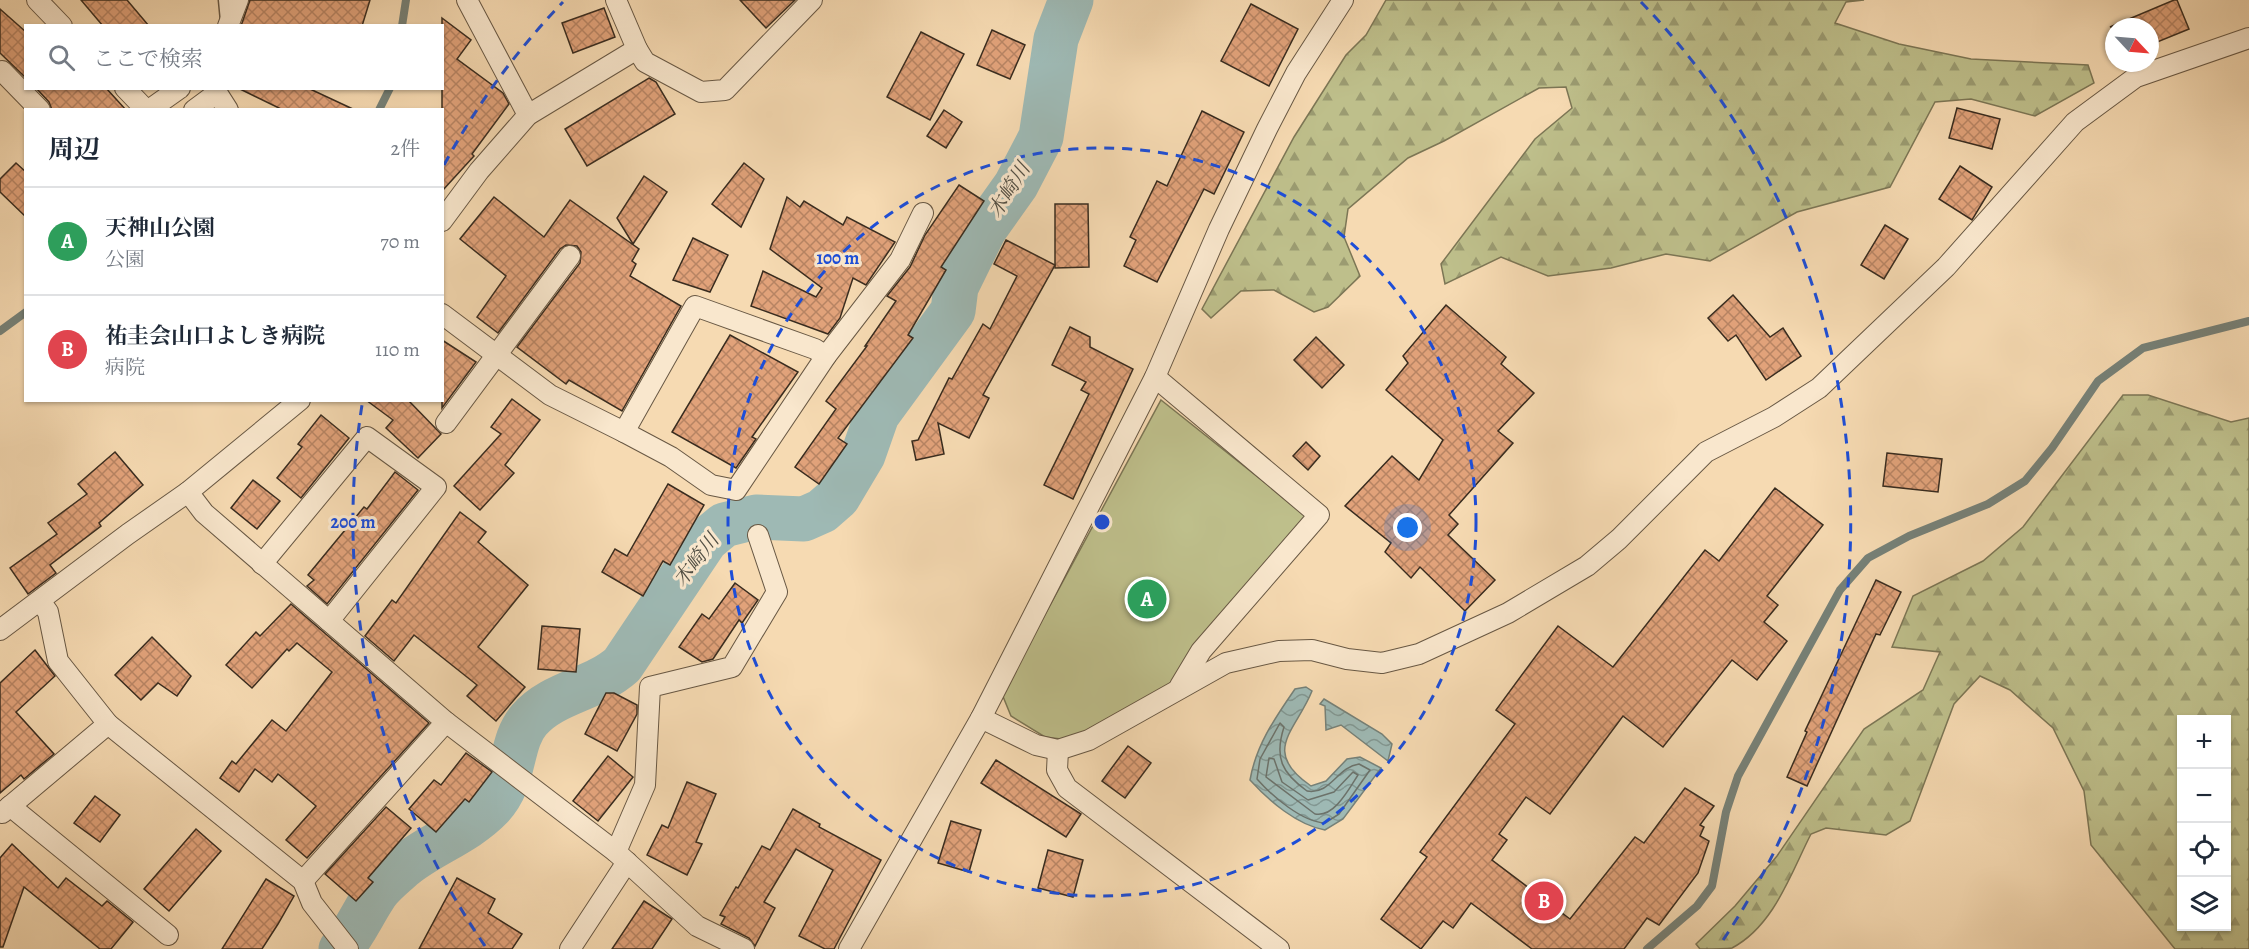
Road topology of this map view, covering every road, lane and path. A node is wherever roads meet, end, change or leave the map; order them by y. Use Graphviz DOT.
graph roads {
  1 [pos="36,0"];
  2 [pos="224,0"];
  3 [pos="238,0"];
  4 [pos="466,0"];
  5 [pos="616,0"];
  6 [pos="812,0"];
  7 [pos="1343,0"];
  8 [pos="60,24"];
  9 [pos="227,24"];
  10 [pos="228,24"];
  11 [pos="2249,38"];
  12 [pos="637,49"];
  13 [pos="2,71"];
  14 [pos="127,90"];
  15 [pos="177,90"];
  16 [pos="216,91"];
  17 [pos="38,108"];
  18 [pos="146,108"];
  19 [pos="151,108"];
  20 [pos="196,108"];
  21 [pos="227,108"];
  22 [pos="528,114"];
  23 [pos="923,213"];
  24 [pos="444,218"];
  25 [pos="570,256"];
  26 [pos="444,315"];
  27 [pos="497,355"];
  28 [pos="826,356"];
  29 [pos="1155,377"];
  30 [pos="298,402"];
  31 [pos="446,423"];
  32 [pos="624,432"];
  33 [pos="188,492"];
  34 [pos="758,535"];
  35 [pos="262,564"];
  36 [pos="40,601"];
  37 [pos="329,621"];
  38 [pos="0,630"];
  39 [pos="1179,688"];
  40 [pos="981,718"];
  41 [pos="446,722"];
  42 [pos="108,724"];
  43 [pos="1058,750"];
  44 [pos="5,811"];
  45 [pos="622,857"];
  46 [pos="303,881"];
  47 [pos="168,935"];
  48 [pos="348,949"];
  49 [pos="570,949"];
  50 [pos="744,949"];
  51 [pos="849,949"];
  52 [pos="1279,949"];
  1 -- 8 [label="street"];
  2 -- 9 [label="lane"];
  3 -- 10 [label="street"];
  4 -- 22 [label="street"];
  5 -- 12 [label="street"];
  6 -- 12 [label="street"];
  7 -- 29 [label="street"];
  11 -- 39 [label="street"];
  12 -- 22 [label="street"];
  13 -- 17 [label="street"];
  14 -- 18 [label="street"];
  15 -- 19 [label="street"];
  16 -- 20 [label="street"];
  16 -- 21 [label="street"];
  22 -- 24 [label="street"];
  23 -- 28 [label="street"];
  25 -- 27 [label="street"];
  26 -- 27 [label="street"];
  27 -- 31 [label="street"];
  27 -- 32 [label="street"];
  28 -- 32 [label="street"];
  28 -- 32 [label="street"];
  29 -- 39 [label="street"];
  29 -- 40 [label="street"];
  30 -- 33 [label="street"];
  33 -- 35 [label="street"];
  33 -- 36 [label="street"];
  34 -- 45 [label="street"];
  35 -- 37 [label="street"];
  35 -- 37 [label="street"];
  36 -- 38 [label="street"];
  36 -- 42 [label="street"];
  37 -- 41 [label="street"];
  39 -- 43 [label="street"];
  40 -- 43 [label="street"];
  40 -- 51 [label="street"];
  41 -- 45 [label="street"];
  41 -- 46 [label="street"];
  42 -- 44 [label="street"];
  42 -- 46 [label="street"];
  43 -- 52 [label="street"];
  44 -- 47 [label="street"];
  45 -- 49 [label="street"];
  45 -- 50 [label="street"];
  46 -- 48 [label="street"];
}
